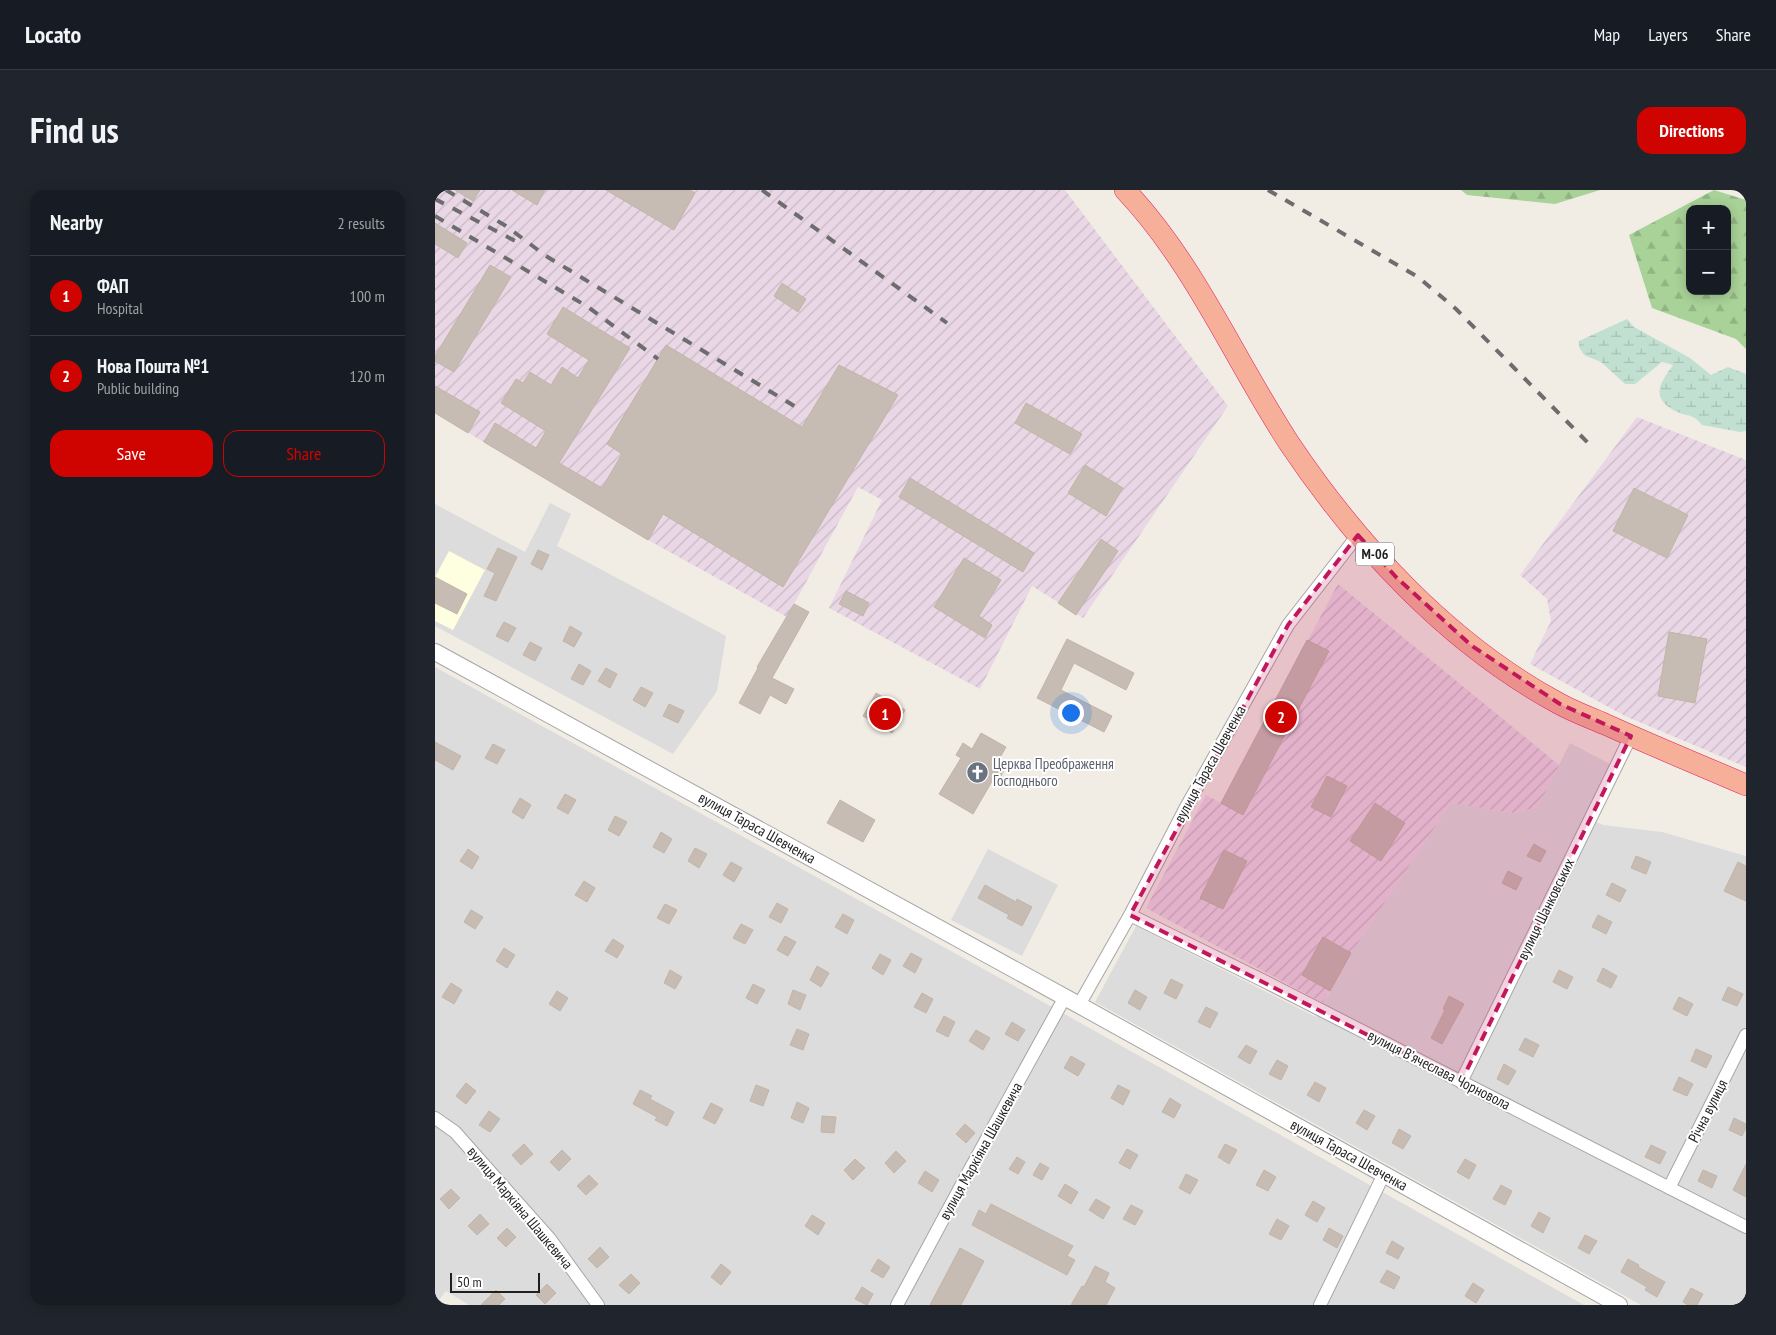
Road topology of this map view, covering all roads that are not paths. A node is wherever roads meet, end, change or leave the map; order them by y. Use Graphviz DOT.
graph roads {
  1 [pos="1125,190"];
  2 [pos="1358,535"];
  3 [pos="435,652"];
  4 [pos="1631,736"];
  5 [pos="1746,784"];
  6 [pos="1130,915"];
  7 [pos="1072,1001"];
  8 [pos="1746,1035"];
  9 [pos="1461,1082"];
  10 [pos="435,1118"];
  11 [pos="1384,1174"];
  12 [pos="1669,1188"];
  13 [pos="1746,1228"];
  14 [pos="598,1305"];
  15 [pos="897,1305"];
  16 [pos="1320,1305"];
  17 [pos="1619,1305"];
  1 -- 2 [label="highway, М-06"];
  2 -- 4 [label="highway, М-06"];
  2 -- 6 [label="street, вулиця Тараса Шевченка"];
  3 -- 7 [label="street, вулиця Тараса Шевченка"];
  4 -- 5 [label="highway, М-06"];
  4 -- 9 [label="street, вулиця Шанковських"];
  6 -- 7 [label="street, вулиця Тараса Шевченка"];
  6 -- 9 [label="street, вулиця Вʼячеслава Чорновола"];
  7 -- 11 [label="street, вулиця Тараса Шевченка"];
  7 -- 15 [label="street, вулиця Маркіяна Шашкевича"];
  8 -- 12 [label="street, Річна вулиця"];
  9 -- 12 [label="street, вулиця Вʼячеслава Чорновола"];
  10 -- 14 [label="street, вулиця Маркіяна Шашкевича"];
  11 -- 16 [label="street"];
  11 -- 17 [label="street, вулиця Тараса Шевченка"];
  12 -- 13 [label="street, вулиця Вʼячеслава Чорновола"];
}
